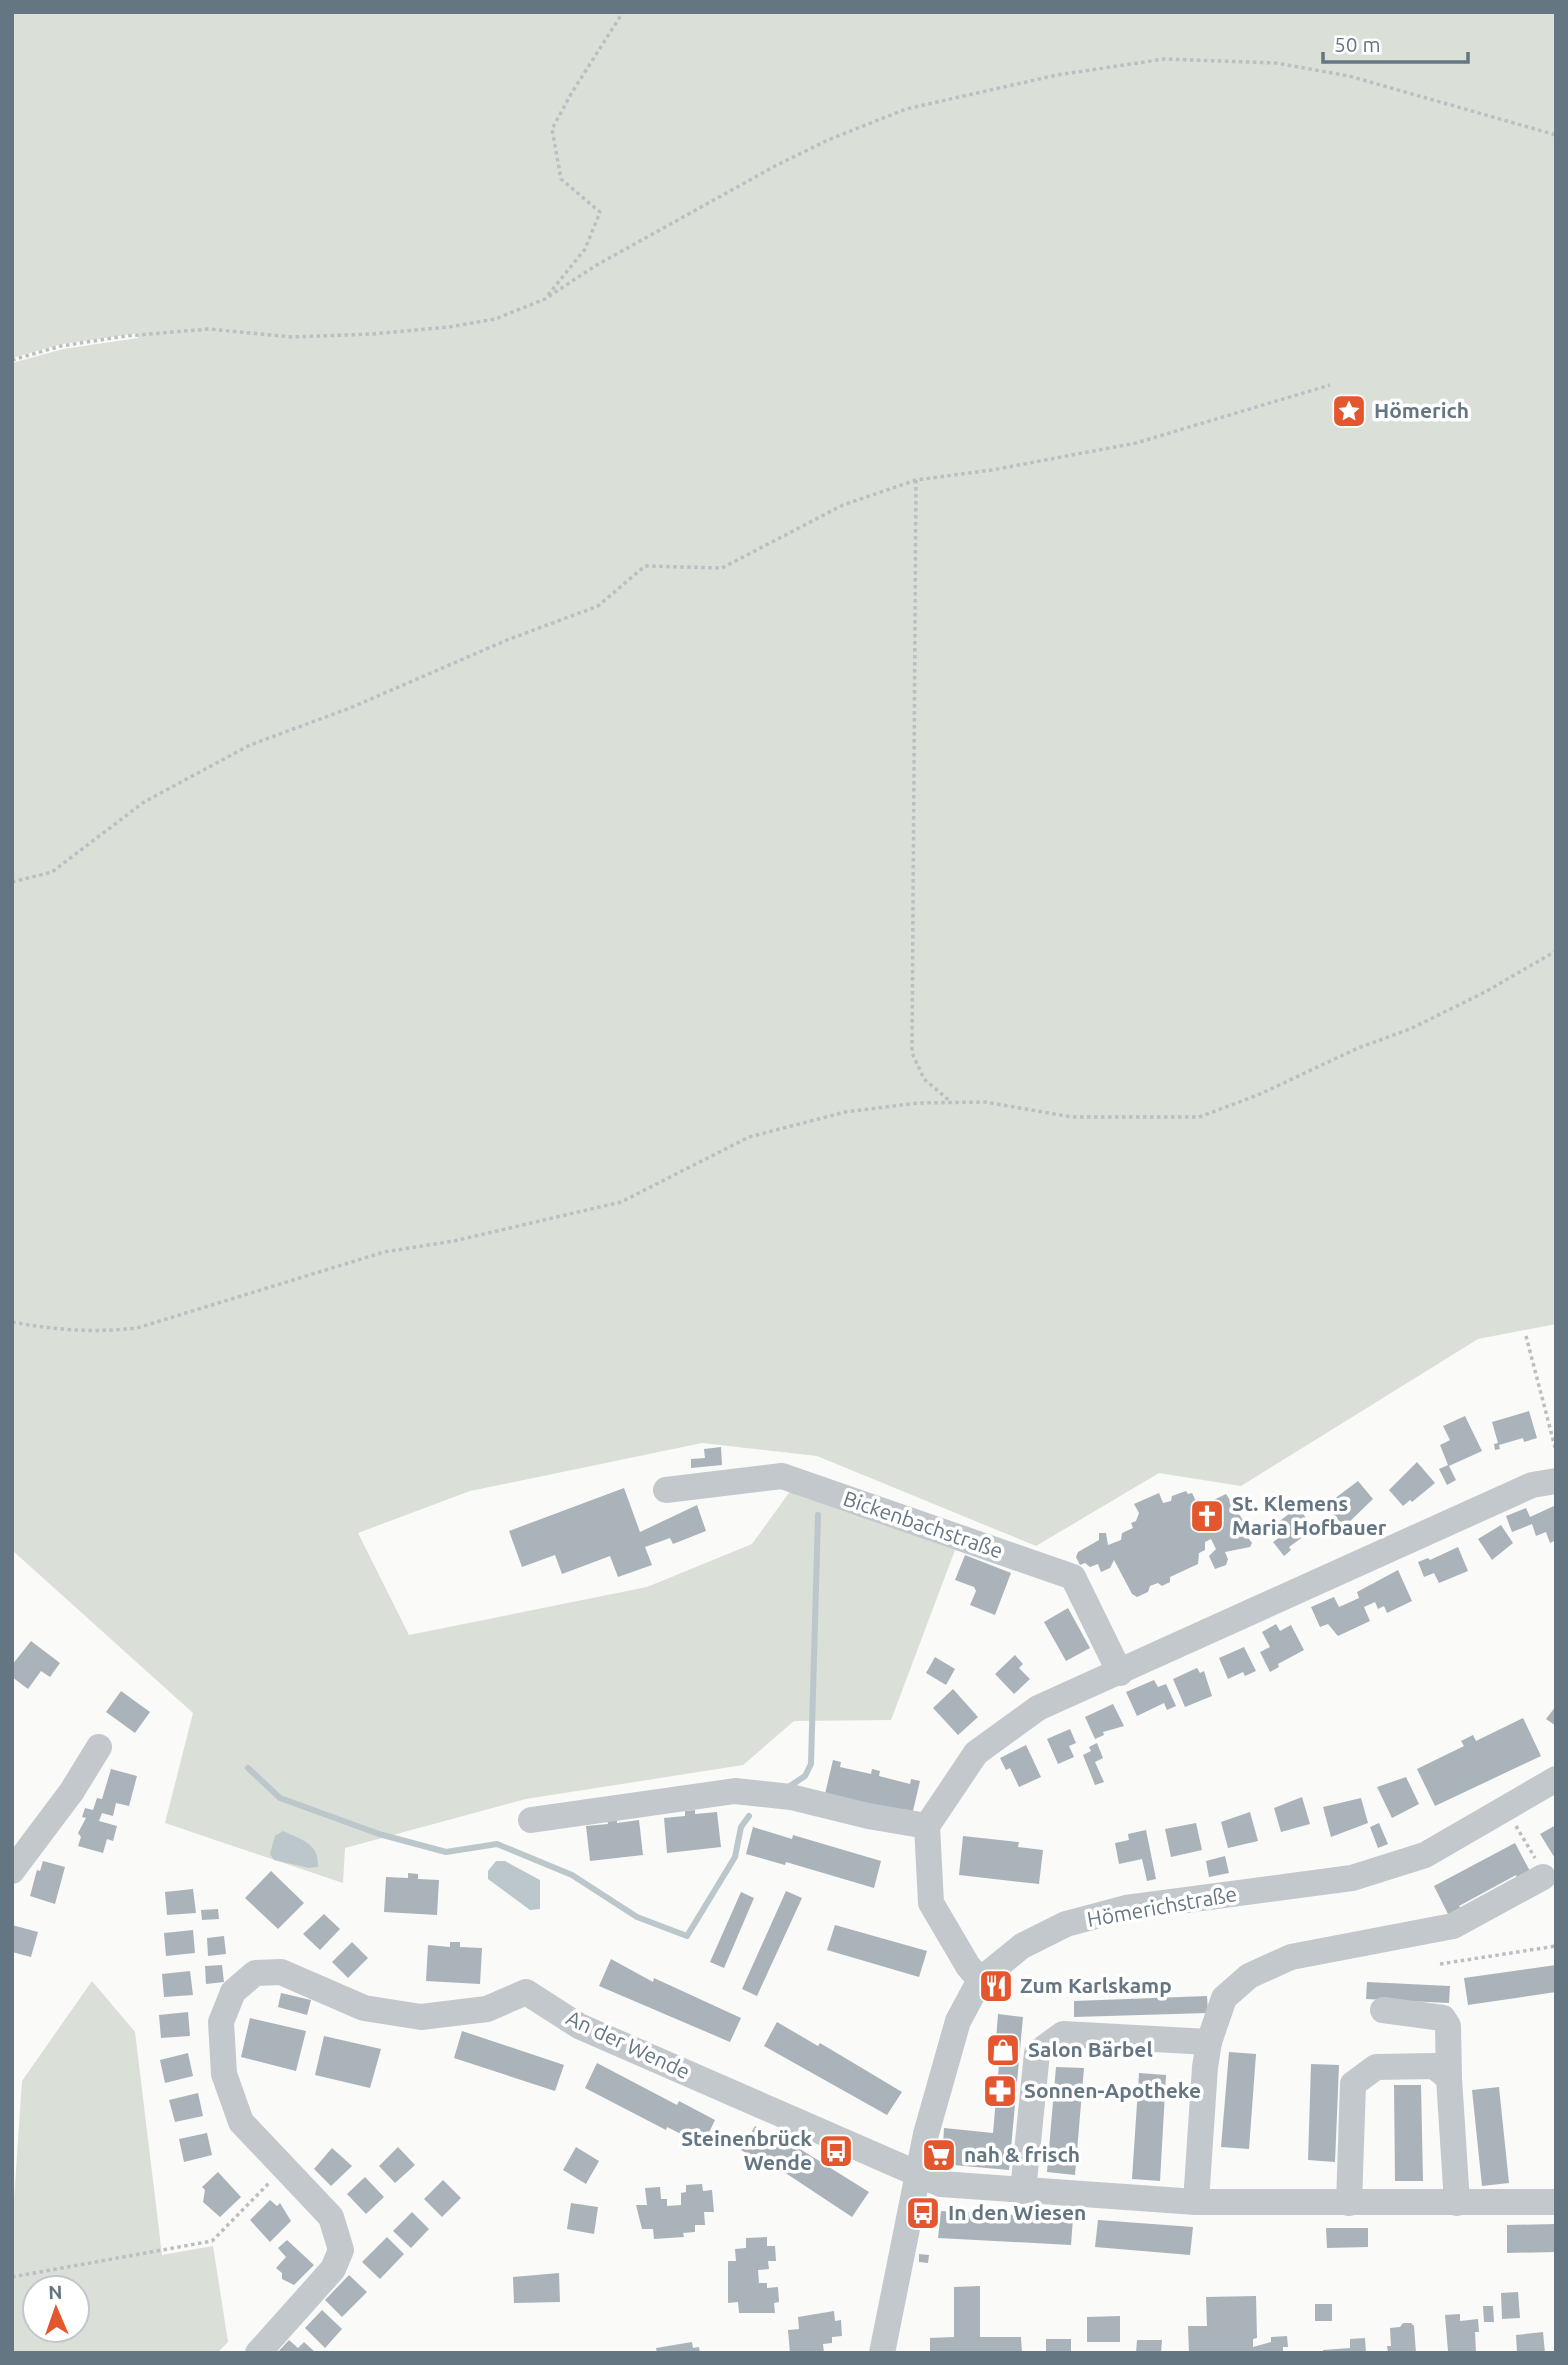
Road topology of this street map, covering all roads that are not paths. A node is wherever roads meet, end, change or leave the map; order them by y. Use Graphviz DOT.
graph roads {
  1 [pos="1556,1481"];
  2 [pos="666,1490"];
  3 [pos="1120,1673"];
  4 [pos="99,1747"];
  5 [pos="1556,1779"];
  6 [pos="531,1820"];
  7 [pos="927,1826"];
  8 [pos="12,1871"];
  9 [pos="1543,1877"];
  10 [pos="980,1980"];
  11 [pos="1383,2010"];
  12 [pos="1209,2042"];
  13 [pos="1449,2078"];
  14 [pos="916,2174"];
  15 [pos="1023,2192"];
  16 [pos="1196,2202"];
  17 [pos="1556,2202"];
  18 [pos="1349,2203"];
  19 [pos="1457,2203"];
  20 [pos="258,2353"];
  21 [pos="882,2353"];
  1 -- 3 [label="street"];
  2 -- 3 [label="street, Bickenbachstraße"];
  3 -- 7 [label="street"];
  4 -- 8 [label="street"];
  5 -- 10 [label="street, Hömerichstraße"];
  6 -- 7 [label="street"];
  7 -- 10 [label="street"];
  9 -- 12 [label="street"];
  10 -- 14 [label="street, Hömerichstraße"];
  11 -- 13 [label="street"];
  12 -- 15 [label="street"];
  12 -- 16 [label="street"];
  13 -- 18 [label="street"];
  13 -- 19 [label="street"];
  14 -- 15 [label="street"];
  14 -- 20 [label="street, An der Wende"];
  14 -- 21 [label="street, Hömerichstraße"];
  15 -- 16 [label="street"];
  16 -- 18 [label="street"];
  17 -- 19 [label="street"];
  18 -- 19 [label="street"];
}
